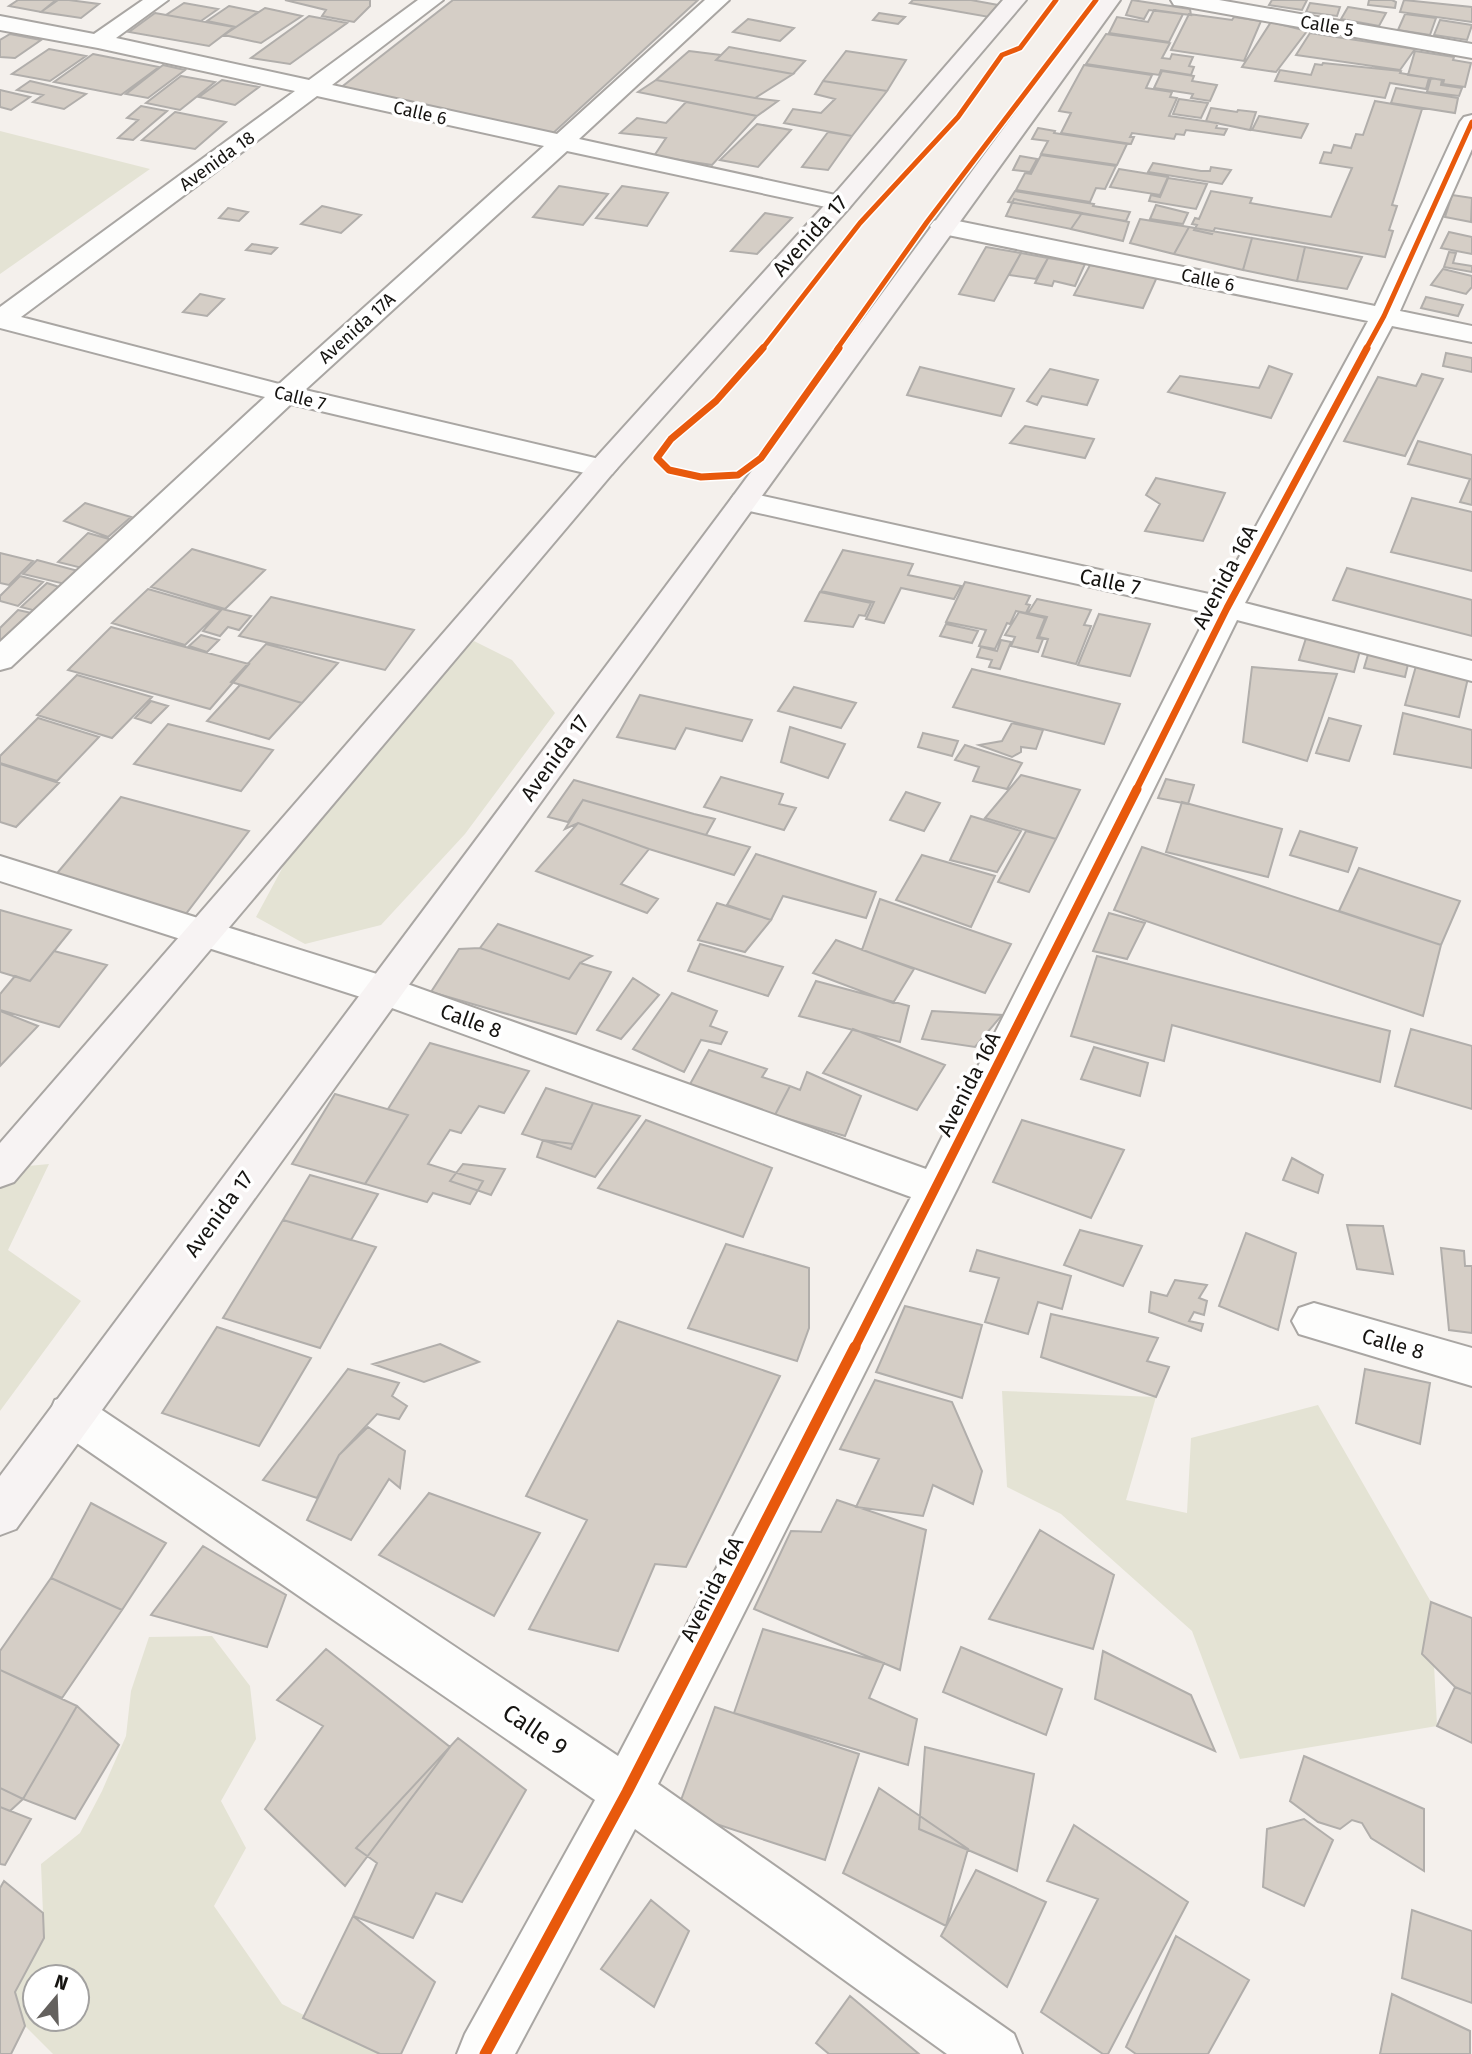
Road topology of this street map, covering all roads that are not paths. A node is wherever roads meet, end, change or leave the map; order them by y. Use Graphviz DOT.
graph roads {
  1 [pos="157,0"];
  2 [pos="432,0"];
  3 [pos="718,0"];
  4 [pos="1015,0"];
  5 [pos="1109,0"];
  6 [pos="1182,0"];
  7 [pos="0,23"];
  8 [pos="98,41"];
  9 [pos="1472,51"];
  10 [pos="313,89"];
  11 [pos="1472,122"];
  12 [pos="559,144"];
  13 [pos="840,203"];
  14 [pos="943,226"];
  15 [pos="1384,316"];
  16 [pos="0,320"];
  17 [pos="1472,334"];
  18 [pos="285,394"];
  19 [pos="602,468"];
  20 [pos="745,501"];
  21 [pos="1227,608"];
  22 [pos="0,660"];
  23 [pos="1472,671"];
  24 [pos="0,868"];
  25 [pos="202,932"];
  26 [pos="383,990"];
  27 [pos="0,1171"];
  28 [pos="936,1189"];
  29 [pos="1314,1321"];
  30 [pos="1472,1367"];
  31 [pos="71,1414"];
  32 [pos="0,1514"];
  33 [pos="628,1792"];
  34 [pos="485,2054"];
  35 [pos="994,2054"];
  1 -- 8 [label="street"];
  2 -- 10 [label="street, Avenida 18"];
  3 -- 12 [label="street, Avenida 17A"];
  4 -- 13 [label="main road, Avenida 17"];
  5 -- 14 [label="main road, Avenida 17"];
  6 -- 9 [label="street, Calle 5"];
  7 -- 8 [label="street, Calle 6"];
  8 -- 10 [label="street, Calle 6"];
  10 -- 12 [label="street, Calle 6"];
  10 -- 16 [label="street, Avenida 18"];
  11 -- 15 [label="street, Avenida 16A"];
  12 -- 13 [label="street, Calle 6"];
  12 -- 18 [label="street, Avenida 17A"];
  13 -- 19 [label="main road, Avenida 17"];
  14 -- 15 [label="street, Calle 6"];
  14 -- 20 [label="main road, Avenida 17"];
  15 -- 17 [label="street, Calle 6"];
  15 -- 21 [label="street, Avenida 16A"];
  16 -- 18 [label="street, Calle 7"];
  18 -- 19 [label="street, Calle 7"];
  18 -- 22 [label="street, Avenida 17A"];
  19 -- 25 [label="main road, Avenida 17"];
  20 -- 21 [label="street, Calle 7"];
  20 -- 26 [label="main road, Avenida 17"];
  21 -- 23 [label="street, Calle 7"];
  21 -- 28 [label="street, Avenida 16A"];
  24 -- 25 [label="street, Calle 8"];
  25 -- 26 [label="street, Calle 8"];
  25 -- 27 [label="main road, Avenida 17"];
  26 -- 28 [label="street, Calle 8"];
  26 -- 31 [label="main road, Avenida 17"];
  28 -- 33 [label="street, Avenida 16A"];
  29 -- 30 [label="street, Calle 8"];
  31 -- 32 [label="main road, Avenida 17"];
  31 -- 33 [label="street, Calle 9"];
  33 -- 34 [label="street, Avenida 16A"];
  33 -- 35 [label="street, Calle 9"];
}
